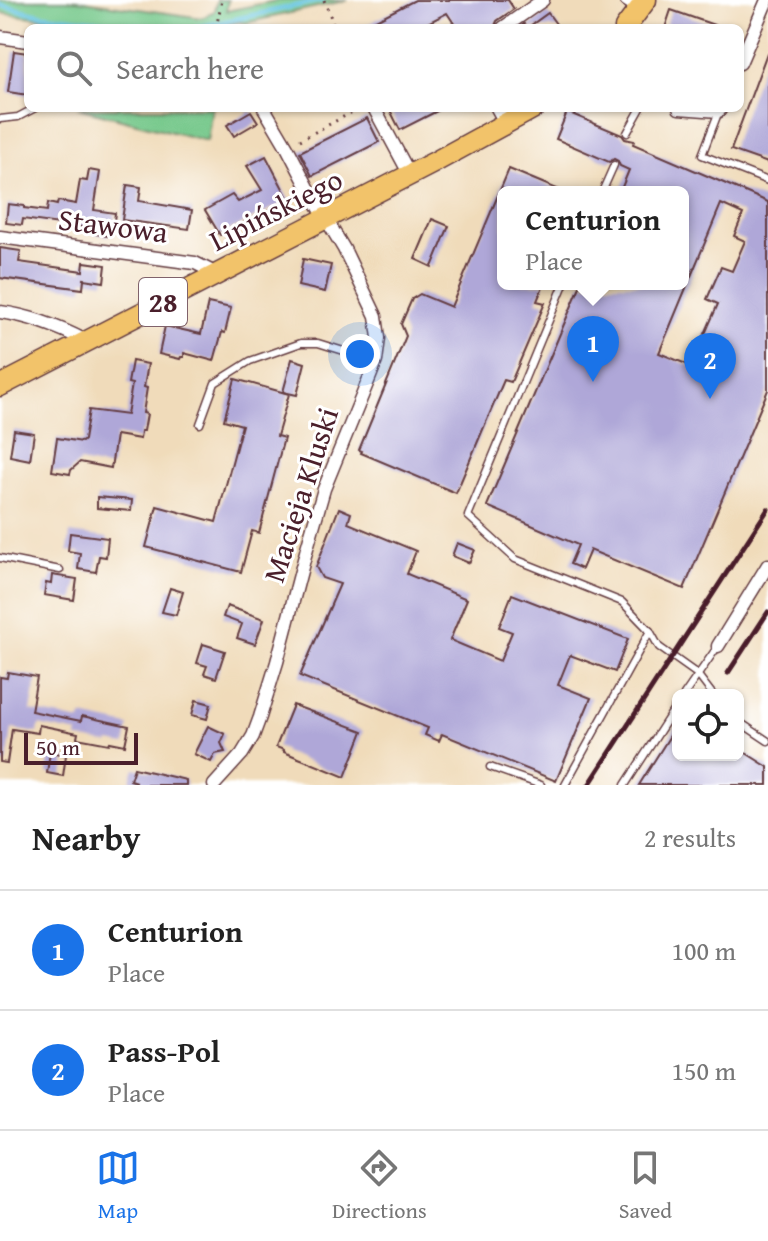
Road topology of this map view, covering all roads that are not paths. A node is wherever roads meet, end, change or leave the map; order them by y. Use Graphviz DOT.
graph roads {
  1 [pos="543,0"];
  2 [pos="767,0"];
  3 [pos="637,3"];
  4 [pos="764,19"];
  5 [pos="509,24"];
  6 [pos="627,24"];
  7 [pos="0,37"];
  8 [pos="24,40"];
  9 [pos="744,56"];
  10 [pos="27,112"];
  11 [pos="266,112"];
  12 [pos="376,112"];
  13 [pos="639,112"];
  14 [pos="719,112"];
  15 [pos="502,116"];
  16 [pos="0,119"];
  17 [pos="627,133"];
  18 [pos="614,165"];
  19 [pos="410,175"];
  20 [pos="768,181"];
  21 [pos="605,186"];
  22 [pos="327,218"];
  23 [pos="0,237"];
  24 [pos="217,274"];
  25 [pos="562,290"];
  26 [pos="0,312"];
  27 [pos="86,341"];
  28 [pos="376,361"];
  29 [pos="0,386"];
  30 [pos="200,424"];
  31 [pos="0,558"];
  32 [pos="768,565"];
  33 [pos="60,570"];
  34 [pos="650,631"];
  35 [pos="718,646"];
  36 [pos="697,674"];
  37 [pos="688,689"];
  38 [pos="708,689"];
  39 [pos="672,712"];
  40 [pos="744,725"];
  41 [pos="768,741"];
  42 [pos="490,767"];
  43 [pos="214,785"];
  44 [pos="541,785"];
  45 [pos="565,785"];
  46 [pos="625,785"];
  1 -- 5 [label="street"];
  2 -- 4 [label="street"];
  3 -- 6 [label="main road"];
  4 -- 9 [label="street"];
  7 -- 8 [label="street"];
  10 -- 16 [label="lane"];
  11 -- 22 [label="street, Macieja Kluski"];
  12 -- 19 [label="street"];
  13 -- 17 [label="lane"];
  14 -- 20 [label="lane"];
  15 -- 19 [label="main road, Lipińskiego / 28"];
  18 -- 21 [label="lane"];
  19 -- 22 [label="main road, Lipińskiego / 28"];
  22 -- 24 [label="main road, Lipińskiego / 28"];
  22 -- 28 [label="street, Macieja Kluski"];
  23 -- 24 [label="street, Stawowa"];
  24 -- 27 [label="main road, Lipińskiego / 28"];
  25 -- 34 [label="lane"];
  26 -- 27 [label="street"];
  27 -- 29 [label="main road, Lipińskiego / 28"];
  28 -- 30 [label="lane"];
  28 -- 43 [label="street, Macieja Kluski"];
  31 -- 33 [label="lane"];
  32 -- 35 [label="street"];
  34 -- 36 [label="lane"];
  34 -- 45 [label="lane"];
  35 -- 36 [label="lane"];
  36 -- 37 [label="lane"];
  36 -- 38 [label="lane"];
  39 -- 46 [label="lane"];
  40 -- 41 [label="lane"];
  42 -- 44 [label="lane"];
}
